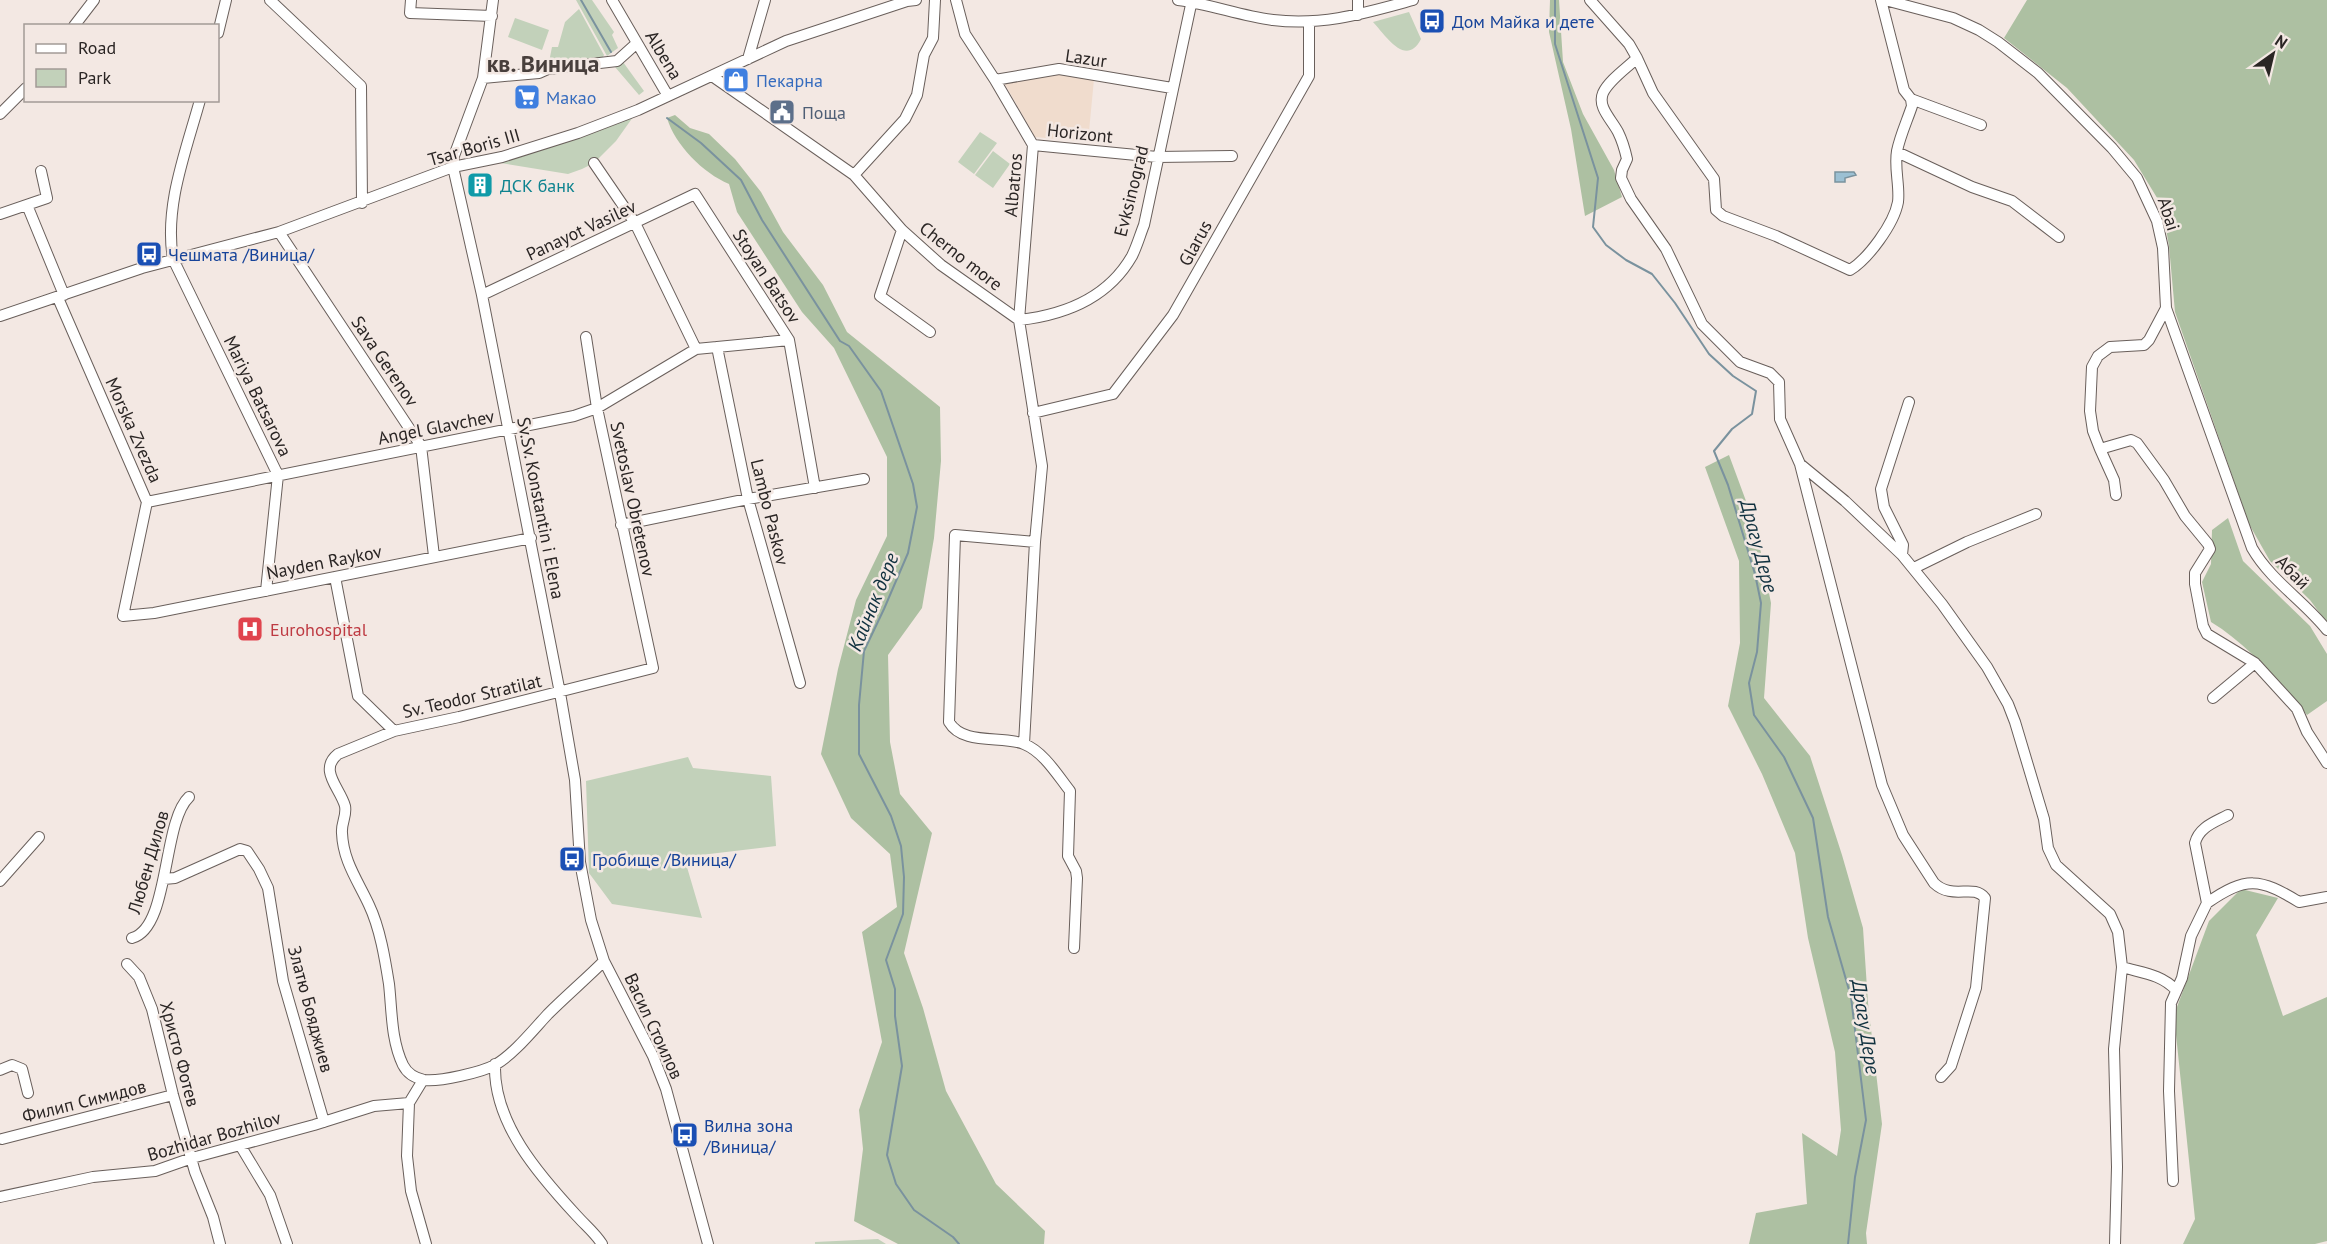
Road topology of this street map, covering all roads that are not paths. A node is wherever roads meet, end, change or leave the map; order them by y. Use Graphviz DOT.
graph roads {
  1 [pos="94,0"];
  2 [pos="226,0"];
  3 [pos="270,0"];
  4 [pos="411,0"];
  5 [pos="493,0"];
  6 [pos="612,0"];
  7 [pos="765,0"];
  8 [pos="916,0"];
  9 [pos="935,0"];
  10 [pos="956,0"];
  11 [pos="1178,0"];
  12 [pos="1358,0"];
  13 [pos="1412,0"];
  14 [pos="1590,0"];
  15 [pos="1883,0"];
  16 [pos="1192,1"];
  17 [pos="1358,15"];
  18 [pos="492,16"];
  19 [pos="1309,21"];
  20 [pos="76,24"];
  21 [pos="219,29"];
  22 [pos="637,44"];
  23 [pos="1637,58"];
  24 [pos="748,59"];
  25 [pos="712,76"];
  26 [pos="483,78"];
  27 [pos="995,80"];
  28 [pos="1172,88"];
  29 [pos="24,90"];
  30 [pos="668,96"];
  31 [pos="1911,99"];
  32 [pos="199,102"];
  33 [pos="0,114"];
  34 [pos="1982,125"];
  35 [pos="1033,145"];
  36 [pos="1897,152"];
  37 [pos="1232,156"];
  38 [pos="1157,157"];
  39 [pos="594,164"];
  40 [pos="453,167"];
  41 [pos="41,171"];
  42 [pos="854,175"];
  43 [pos="695,194"];
  44 [pos="362,203"];
  45 [pos="30,204"];
  46 [pos="0,214"];
  47 [pos="635,222"];
  48 [pos="902,230"];
  49 [pos="279,232"];
  50 [pos="2059,237"];
  51 [pos="173,259"];
  52 [pos="482,295"];
  53 [pos="61,296"];
  54 [pos="2166,308"];
  55 [pos="0,316"];
  56 [pos="1018,320"];
  57 [pos="930,332"];
  58 [pos="586,337"];
  59 [pos="789,340"];
  60 [pos="717,347"];
  61 [pos="696,349"];
  62 [pos="1909,402"];
  63 [pos="597,408"];
  64 [pos="1033,413"];
  65 [pos="509,430"];
  66 [pos="421,446"];
  67 [pos="2100,449"];
  68 [pos="1800,464"];
  69 [pos="278,475"];
  70 [pos="864,479"];
  71 [pos="815,488"];
  72 [pos="2116,495"];
  73 [pos="748,499"];
  74 [pos="147,502"];
  75 [pos="2036,514"];
  76 [pos="621,525"];
  77 [pos="531,538"];
  78 [pos="1035,542"];
  79 [pos="1902,555"];
  80 [pos="434,556"];
  81 [pos="1914,568"];
  82 [pos="335,577"];
  83 [pos="266,591"];
  84 [pos="123,616"];
  85 [pos="2327,630"];
  86 [pos="2255,663"];
  87 [pos="653,668"];
  88 [pos="800,683"];
  89 [pos="560,693"];
  90 [pos="2213,698"];
  91 [pos="394,730"];
  92 [pos="1024,744"];
  93 [pos="2327,763"];
  94 [pos="189,797"];
  95 [pos="2229,814"];
  96 [pos="39,837"];
  97 [pos="580,858"];
  98 [pos="164,879"];
  99 [pos="0,881"];
  100 [pos="2327,897"];
  101 [pos="2207,903"];
  102 [pos="135,937"];
  103 [pos="1074,948"];
  104 [pos="604,961"];
  105 [pos="127,964"];
  106 [pos="2122,967"];
  107 [pos="2176,990"];
  108 [pos="495,1064"];
  109 [pos="0,1070"];
  110 [pos="1941,1077"];
  111 [pos="423,1080"];
  112 [pos="28,1093"];
  113 [pos="173,1095"];
  114 [pos="409,1103"];
  115 [pos="324,1122"];
  116 [pos="3,1139"];
  117 [pos="240,1145"];
  118 [pos="192,1158"];
  119 [pos="2173,1181"];
  120 [pos="0,1197"];
  121 [pos="219,1244"];
  122 [pos="286,1244"];
  123 [pos="426,1244"];
  124 [pos="602,1244"];
  125 [pos="708,1244"];
  126 [pos="2115,1244"];
  1 -- 20 [label="street"];
  2 -- 21 [label="street"];
  3 -- 44 [label="street"];
  4 -- 18 [label="street"];
  5 -- 18 [label="street"];
  6 -- 22 [label="street, Albena"];
  7 -- 24 [label="street"];
  8 -- 24 [label="street, Tsar Boris III"];
  9 -- 42 [label="street"];
  10 -- 27 [label="street, Albatros"];
  11 -- 16 [label="street"];
  12 -- 17 [label="street"];
  13 -- 17 [label="street"];
  14 -- 23 [label="street"];
  15 -- 31 [label="street"];
  15 -- 54 [label="street, Abai"];
  16 -- 19 [label="street"];
  16 -- 28 [label="street, Evksinograd"];
  17 -- 19 [label="street"];
  18 -- 26 [label="street"];
  19 -- 64 [label="street, Glarus"];
  22 -- 26 [label="street"];
  22 -- 30 [label="street, Albena"];
  23 -- 36 [label="street"];
  23 -- 68 [label="street"];
  24 -- 25 [label="street, Tsar Boris III"];
  25 -- 30 [label="street, Tsar Boris III"];
  25 -- 42 [label="street, Cherno more"];
  26 -- 40 [label="street"];
  27 -- 28 [label="street, Lazur"];
  27 -- 35 [label="street, Albatros"];
  28 -- 38 [label="street, Evksinograd"];
  29 -- 33 [label="street"];
  30 -- 40 [label="street, Tsar Boris III"];
  31 -- 34 [label="street"];
  31 -- 36 [label="street"];
  32 -- 51 [label="street"];
  35 -- 38 [label="street, Horizont"];
  35 -- 56 [label="street, Albatros"];
  36 -- 50 [label="street"];
  37 -- 38 [label="street, Horizont"];
  38 -- 56 [label="street, Evksinograd"];
  39 -- 47 [label="street"];
  40 -- 44 [label="street, Tsar Boris III"];
  40 -- 52 [label="street, Sv.Sv. Konstantin i Elena"];
  41 -- 45 [label="street"];
  42 -- 48 [label="street, Cherno more"];
  43 -- 47 [label="street, Panayot Vasilev"];
  43 -- 59 [label="street, Stoyan Batsov"];
  44 -- 49 [label="street, Tsar Boris III"];
  45 -- 46 [label="street"];
  45 -- 53 [label="street, Morska Zvezda"];
  47 -- 52 [label="street, Panayot Vasilev"];
  47 -- 61 [label="street"];
  48 -- 56 [label="street, Cherno more"];
  48 -- 57 [label="street"];
  49 -- 51 [label="street, Tsar Boris III"];
  49 -- 66 [label="street, Sava Gerenov"];
  51 -- 53 [label="street, Tsar Boris III"];
  51 -- 69 [label="street, Mariya Batsarova"];
  52 -- 65 [label="street, Sv.Sv. Konstantin i Elena"];
  53 -- 55 [label="street, Tsar Boris III"];
  53 -- 74 [label="street, Morska Zvezda"];
  54 -- 67 [label="street"];
  54 -- 85 [label="street, Абай"];
  56 -- 64 [label="street"];
  58 -- 63 [label="street, Svetoslav Obretenov"];
  59 -- 60 [label="street, Angel Glavchev"];
  59 -- 71 [label="street, Stoyan Batsov"];
  60 -- 61 [label="street, Angel Glavchev"];
  60 -- 73 [label="street, Lambo Paskov"];
  61 -- 63 [label="street, Angel Glavchev"];
  62 -- 79 [label="street"];
  63 -- 65 [label="street, Angel Glavchev"];
  63 -- 76 [label="street, Svetoslav Obretenov"];
  64 -- 78 [label="street"];
  65 -- 66 [label="street, Angel Glavchev"];
  65 -- 77 [label="street, Sv.Sv. Konstantin i Elena"];
  66 -- 69 [label="street, Angel Glavchev"];
  66 -- 80 [label="street, Sava Gerenov"];
  67 -- 72 [label="street"];
  67 -- 86 [label="street"];
  68 -- 79 [label="street"];
  68 -- 110 [label="street"];
  69 -- 74 [label="street, Angel Glavchev"];
  69 -- 83 [label="street, Mariya Batsarova"];
  70 -- 71 [label="street"];
  71 -- 73 [label="street"];
  73 -- 76 [label="street"];
  73 -- 88 [label="street, Lambo Paskov"];
  74 -- 84 [label="street, Morska Zvezda"];
  75 -- 81 [label="street"];
  76 -- 87 [label="street, Svetoslav Obretenov"];
  77 -- 80 [label="street, Nayden Raykov"];
  77 -- 89 [label="street, Sv.Sv. Konstantin i Elena"];
  78 -- 92 [label="street"];
  78 -- 92 [label="street"];
  79 -- 81 [label="street"];
  80 -- 82 [label="street, Nayden Raykov"];
  81 -- 106 [label="street"];
  82 -- 83 [label="street, Nayden Raykov"];
  82 -- 91 [label="street, Sv. Teodor Stratilat"];
  83 -- 84 [label="street, Nayden Raykov"];
  86 -- 90 [label="street"];
  86 -- 93 [label="street"];
  87 -- 89 [label="street, Sv. Teodor Stratilat"];
  89 -- 91 [label="street, Sv. Teodor Stratilat"];
  89 -- 97 [label="street, Sv.Sv. Konstantin i Elena"];
  91 -- 111 [label="street"];
  92 -- 103 [label="street"];
  94 -- 98 [label="street, Любен Дилов"];
  95 -- 101 [label="street"];
  96 -- 99 [label="street"];
  97 -- 104 [label="street, Васил Стоилов"];
  98 -- 102 [label="street, Любен Дилов"];
  98 -- 115 [label="street, Златю Бояджиев"];
  100 -- 101 [label="street"];
  101 -- 107 [label="street"];
  104 -- 108 [label="street"];
  104 -- 125 [label="street, Васил Стоилов"];
  105 -- 113 [label="street, Христо Фотев"];
  106 -- 107 [label="street"];
  106 -- 126 [label="street"];
  107 -- 119 [label="street"];
  108 -- 111 [label="street"];
  108 -- 124 [label="street"];
  109 -- 112 [label="street"];
  111 -- 114 [label="street"];
  113 -- 116 [label="street, Филип Симидов"];
  113 -- 118 [label="street, Христо Фотев"];
  114 -- 115 [label="street, Bozhidar Bozhilov"];
  114 -- 123 [label="street"];
  115 -- 117 [label="street, Bozhidar Bozhilov"];
  117 -- 118 [label="street, Bozhidar Bozhilov"];
  117 -- 122 [label="street"];
  118 -- 120 [label="street, Bozhidar Bozhilov"];
  118 -- 121 [label="street, Христо Фотев"];
}
